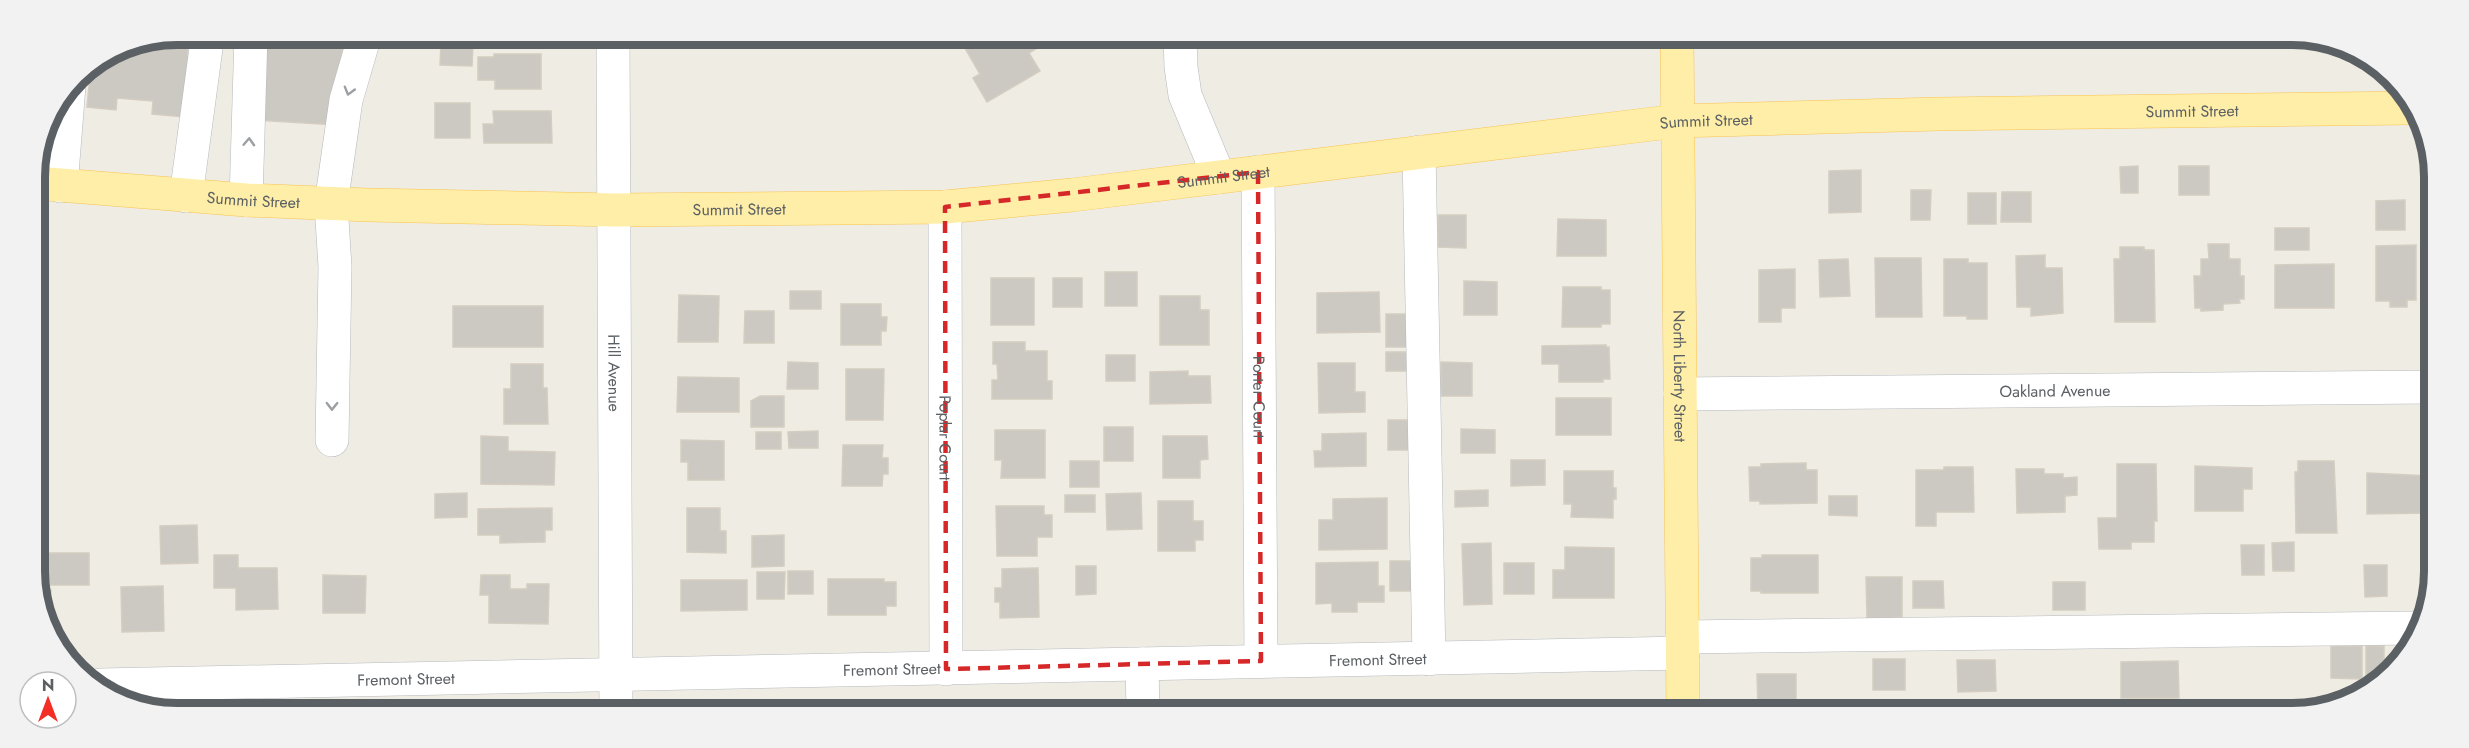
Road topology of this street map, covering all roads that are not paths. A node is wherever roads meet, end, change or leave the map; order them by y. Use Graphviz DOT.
graph roads {
  1 [pos="206,45"];
  2 [pos="251,45"];
  3 [pos="362,45"];
  4 [pos="613,45"];
  5 [pos="1180,45"];
  6 [pos="1677,45"];
  7 [pos="2405,108"];
  8 [pos="64,109"];
  9 [pos="1677,121"];
  10 [pos="1419,152"];
  11 [pos="1258,172"];
  12 [pos="1219,177"];
  13 [pos="48,184"];
  14 [pos="186,196"];
  15 [pos="246,200"];
  16 [pos="331,204"];
  17 [pos="945,207"];
  18 [pos="615,210"];
  19 [pos="2424,387"];
  20 [pos="1680,394"];
  21 [pos="332,440"];
  22 [pos="2411,628"];
  23 [pos="1682,645"];
  24 [pos="1430,658"];
  25 [pos="1262,661"];
  26 [pos="1142,664"];
  27 [pos="946,669"];
  28 [pos="616,673"];
  29 [pos="111,685"];
  30 [pos="616,703"];
  31 [pos="1143,703"];
  32 [pos="1683,703"];
  1 -- 14 [label="street"];
  15 -- 2 [label="street, one-way"];
  3 -- 16 [label="street, one-way"];
  4 -- 18 [label="street, Hill Avenue"];
  5 -- 12 [label="street"];
  6 -- 9 [label="main road, North Liberty Street"];
  7 -- 9 [label="main road, Summit Street"];
  8 -- 13 [label="street"];
  9 -- 10 [label="main road, Summit Street"];
  9 -- 20 [label="main road, North Liberty Street"];
  10 -- 11 [label="main road, Summit Street"];
  10 -- 24 [label="street"];
  11 -- 12 [label="main road, Summit Street"];
  11 -- 25 [label="street, Porter Court"];
  12 -- 17 [label="main road, Summit Street"];
  13 -- 14 [label="main road, Summit Street"];
  14 -- 15 [label="main road, Summit Street"];
  15 -- 16 [label="main road, Summit Street"];
  16 -- 18 [label="main road, Summit Street"];
  16 -- 21 [label="street, one-way"];
  17 -- 18 [label="main road, Summit Street"];
  17 -- 27 [label="street, Poplar Court"];
  18 -- 28 [label="street, Hill Avenue"];
  19 -- 20 [label="street, Oakland Avenue"];
  20 -- 23 [label="main road, North Liberty Street"];
  22 -- 23 [label="street, Fremont Street"];
  23 -- 24 [label="street, Fremont Street"];
  23 -- 32 [label="main road, North Liberty Street"];
  24 -- 25 [label="street, Fremont Street"];
  25 -- 26 [label="street, Fremont Street"];
  26 -- 27 [label="street, Fremont Street"];
  26 -- 31 [label="street"];
  27 -- 28 [label="street, Fremont Street"];
  28 -- 29 [label="street, Fremont Street"];
  28 -- 30 [label="street, Hill Avenue"];
}
